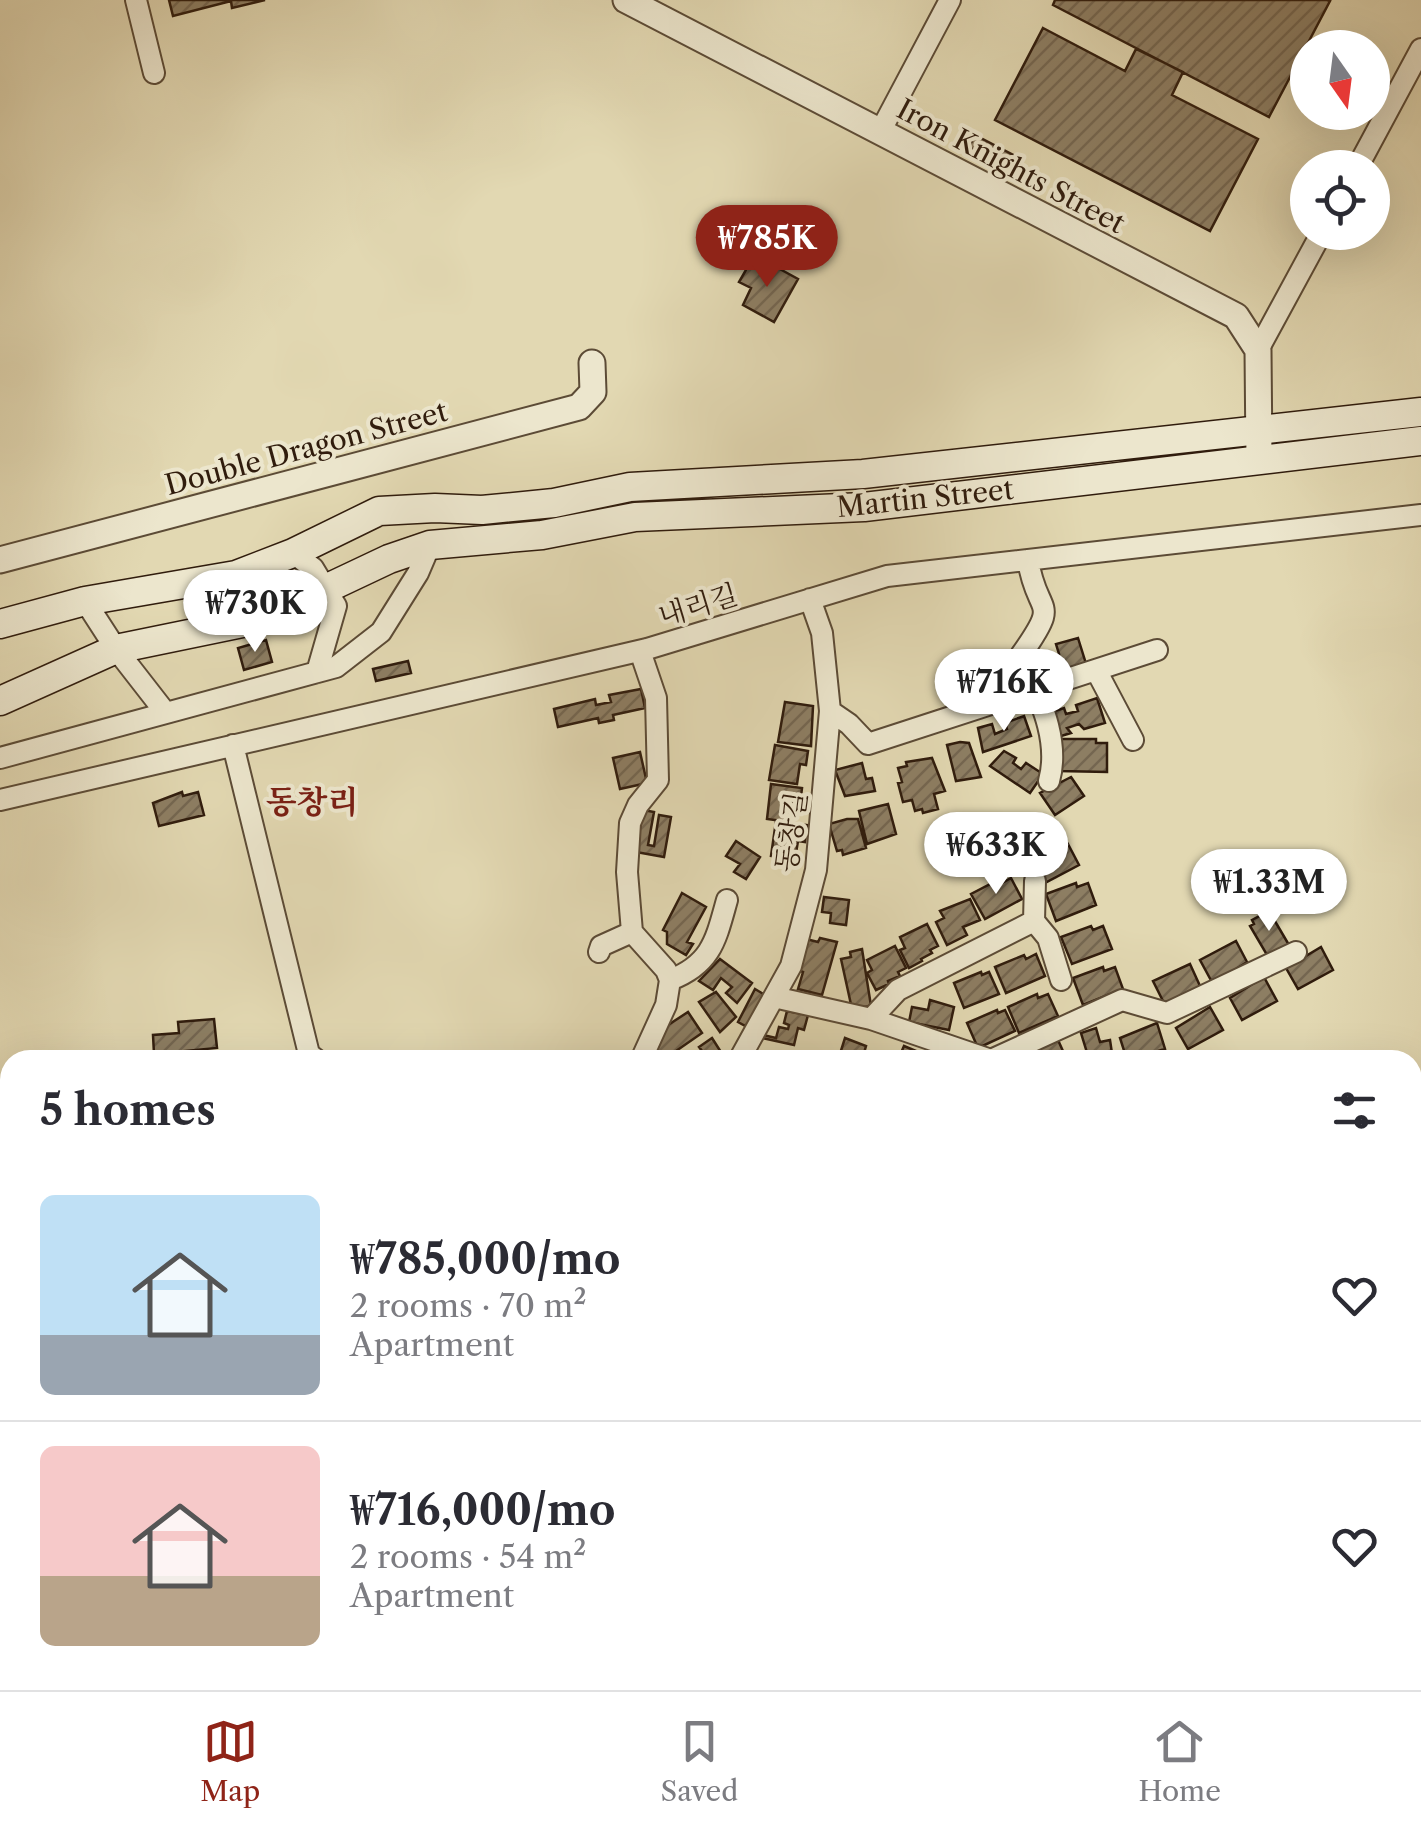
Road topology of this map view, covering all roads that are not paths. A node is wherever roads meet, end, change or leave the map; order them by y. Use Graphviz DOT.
graph roads {
  1 [pos="136,0"];
  2 [pos="626,0"];
  3 [pos="950,0"];
  4 [pos="1421,50"];
  5 [pos="154,73"];
  6 [pos="880,132"];
  7 [pos="1367,150"];
  8 [pos="1312,250"];
  9 [pos="1258,350"];
  10 [pos="592,364"];
  11 [pos="1421,412"];
  12 [pos="1260,430"];
  13 [pos="1421,441"];
  14 [pos="1259,459"];
  15 [pos="1421,515"];
  16 [pos="430,545"];
  17 [pos="293,553"];
  18 [pos="0,560"];
  19 [pos="1028,560"];
  20 [pos="328,590"];
  21 [pos="810,599"];
  22 [pos="84,601"];
  23 [pos="0,624"];
  24 [pos="116,650"];
  25 [pos="1157,650"];
  26 [pos="640,651"];
  27 [pos="1096,670"];
  28 [pos="317,672"];
  29 [pos="1036,690"];
  30 [pos="0,701"];
  31 [pos="170,710"];
  32 [pos="830,711"];
  33 [pos="1133,740"];
  34 [pos="233,745"];
  35 [pos="0,758"];
  36 [pos="1049,781"];
  37 [pos="0,800"];
  38 [pos="1035,881"];
  39 [pos="727,900"];
  40 [pos="1034,921"];
  41 [pos="632,932"];
  42 [pos="599,952"];
  43 [pos="1296,952"];
  44 [pos="670,980"];
  45 [pos="1061,980"];
  46 [pos="774,998"];
  47 [pos="871,1019"];
  48 [pos="308,1050"];
  49 [pos="646,1050"];
  50 [pos="745,1050"];
  51 [pos="937,1050"];
  52 [pos="1013,1050"];
  1 -- 5 [label="street"];
  2 -- 6 [label="street, Iron Knights Street"];
  3 -- 6 [label="street"];
  4 -- 7 [label="street"];
  6 -- 9 [label="street, Iron Knights Street"];
  8 -- 9 [label="street"];
  9 -- 12 [label="street"];
  10 -- 18 [label="street, Double Dragon Street"];
  11 -- 12 [label="main road, Martin Street"];
  12 -- 14 [label="street"];
  12 -- 17 [label="main road, Martin Street"];
  13 -- 14 [label="main road, Martin Street"];
  14 -- 16 [label="main road, Martin Street"];
  15 -- 19 [label="street, 내리길"];
  16 -- 20 [label="main road, Martin Street"];
  16 -- 28 [label="street"];
  17 -- 20 [label="street"];
  17 -- 22 [label="main road, Martin Street"];
  19 -- 21 [label="street, 내리길"];
  19 -- 29 [label="street"];
  20 -- 24 [label="main road, Martin Street"];
  20 -- 28 [label="street"];
  21 -- 26 [label="street, 내리길"];
  21 -- 32 [label="street, 동창길"];
  22 -- 23 [label="main road, Martin Street"];
  22 -- 24 [label="street"];
  24 -- 30 [label="main road, Martin Street"];
  24 -- 31 [label="street"];
  25 -- 27 [label="street"];
  26 -- 34 [label="street, 내리길"];
  26 -- 41 [label="street"];
  27 -- 29 [label="street"];
  27 -- 33 [label="street"];
  28 -- 31 [label="street"];
  29 -- 32 [label="street"];
  29 -- 36 [label="street"];
  31 -- 35 [label="street"];
  32 -- 46 [label="street, 동창길"];
  34 -- 37 [label="street, 내리길"];
  34 -- 48 [label="street"];
  38 -- 40 [label="street"];
  39 -- 44 [label="street"];
  40 -- 45 [label="street"];
  40 -- 47 [label="street"];
  41 -- 42 [label="street"];
  41 -- 44 [label="street"];
  43 -- 52 [label="street"];
  44 -- 49 [label="street"];
  46 -- 47 [label="street"];
  46 -- 50 [label="street, 동창길"];
  47 -- 51 [label="street"];
}
